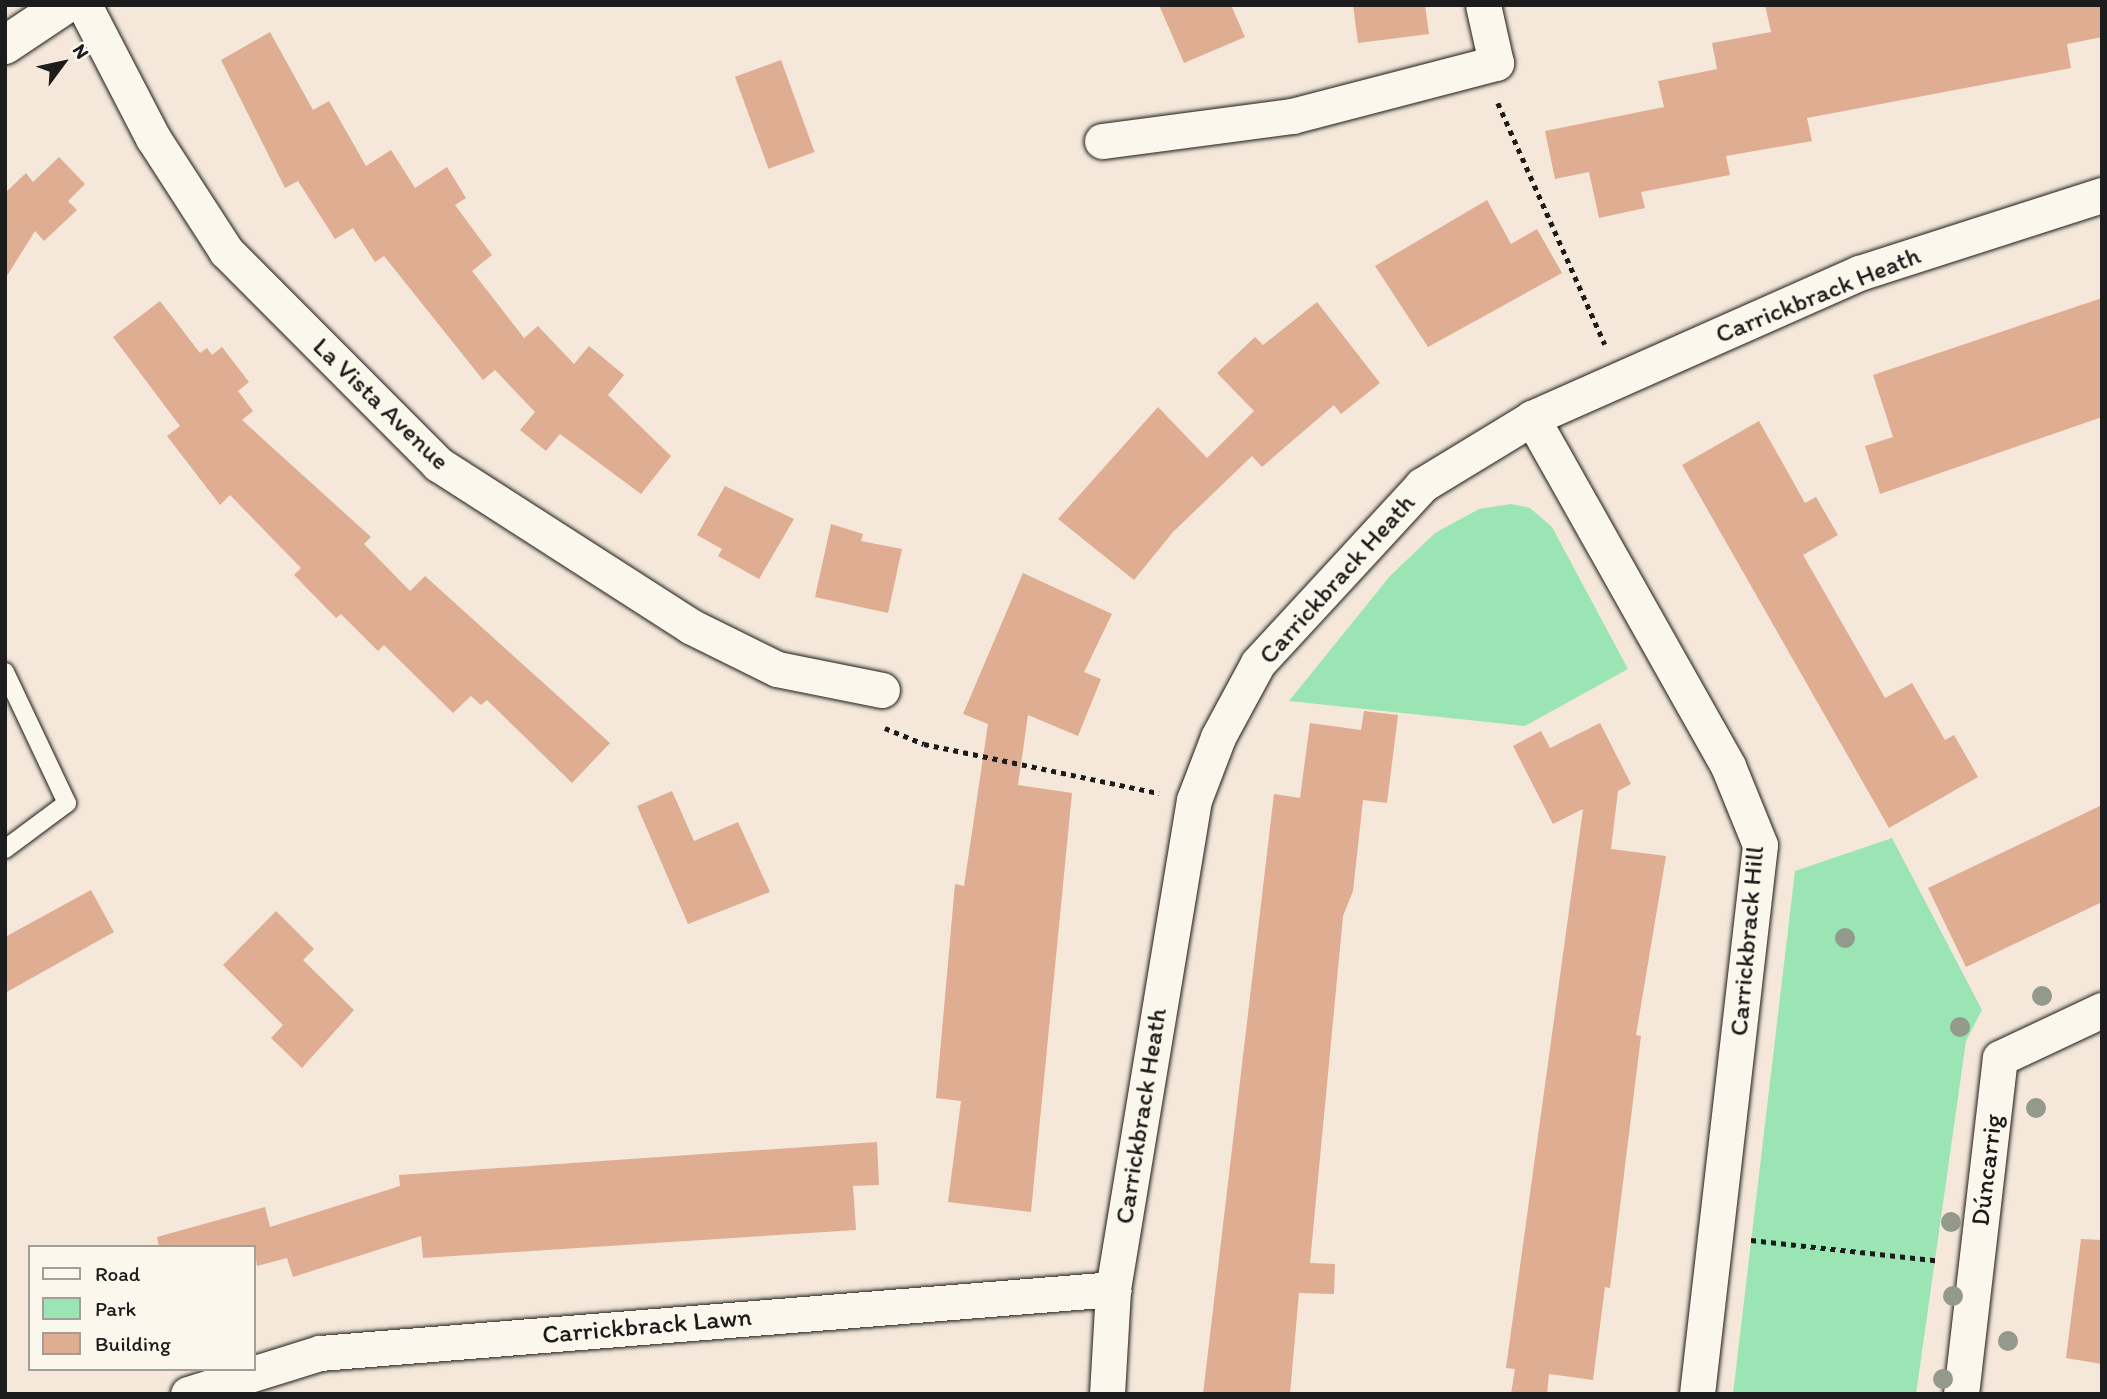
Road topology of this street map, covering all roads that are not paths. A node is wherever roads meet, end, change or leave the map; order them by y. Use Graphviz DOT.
graph roads {
  1 [pos="65,5"];
  2 [pos="84,5"];
  3 [pos="1482,5"];
  4 [pos="5,45"];
  5 [pos="1102,141"];
  6 [pos="2102,195"];
  7 [pos="1532,418"];
  8 [pos="5,672"];
  9 [pos="882,690"];
  10 [pos="5,849"];
  11 [pos="2102,1010"];
  12 [pos="1112,1289"];
  13 [pos="188,1394"];
  14 [pos="1107,1394"];
  15 [pos="1697,1394"];
  16 [pos="1961,1394"];
  1 -- 4 [label="street"];
  2 -- 9 [label="street, La Vista Avenue"];
  3 -- 5 [label="street"];
  6 -- 7 [label="street, Carrickbrack Heath"];
  7 -- 12 [label="street, Carrickbrack Heath"];
  7 -- 15 [label="street, Carrickbrack Hill"];
  8 -- 10 [label="lane"];
  11 -- 16 [label="street, Dúncarrig"];
  12 -- 13 [label="street, Carrickbrack Lawn"];
  12 -- 14 [label="street, Carrickbrack Heath"];
}
